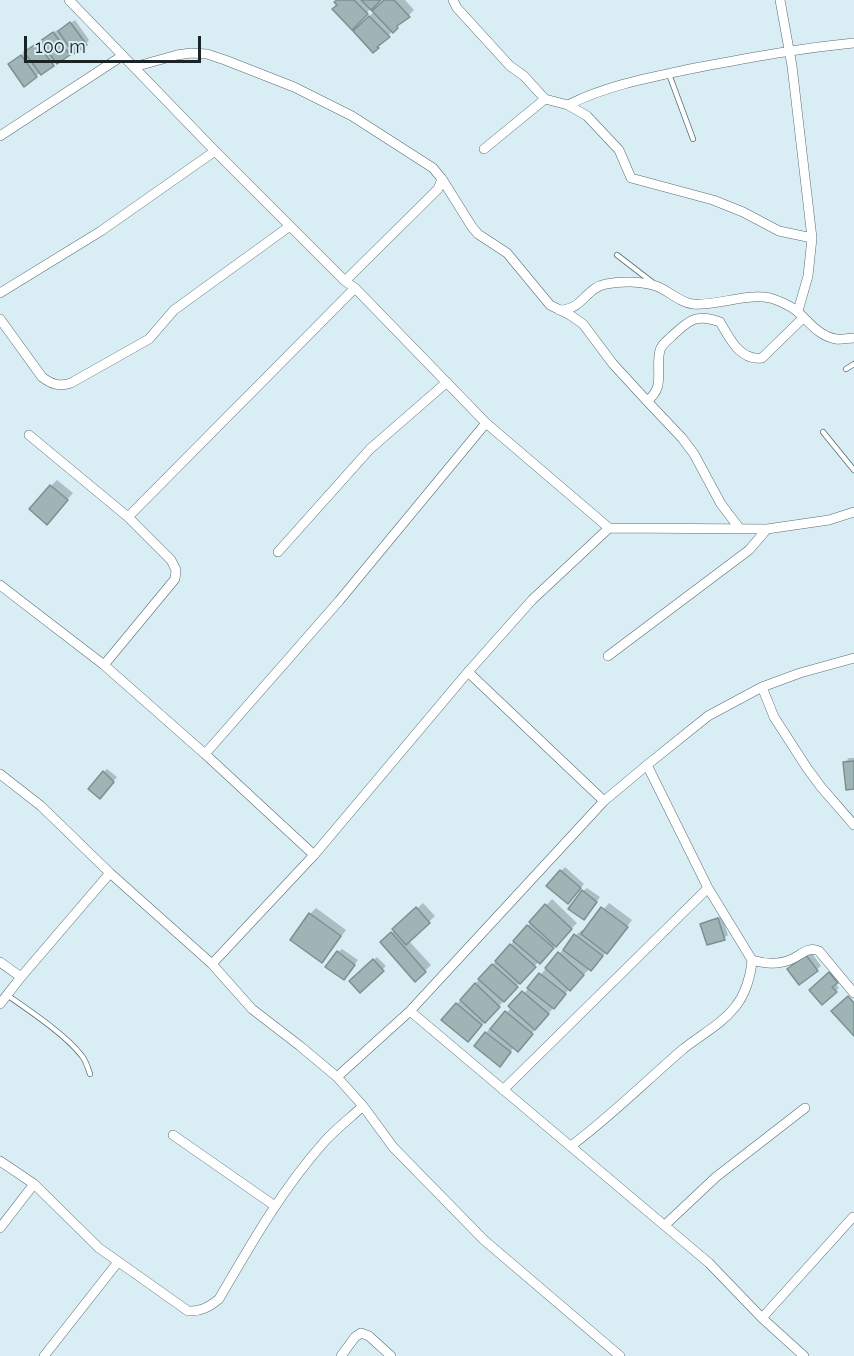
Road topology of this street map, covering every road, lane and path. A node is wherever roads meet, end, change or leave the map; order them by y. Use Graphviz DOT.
graph roads {
  1 [pos="69,0"];
  2 [pos="453,0"];
  3 [pos="780,0"];
  4 [pos="854,43"];
  5 [pos="789,52"];
  6 [pos="122,56"];
  7 [pos="134,67"];
  8 [pos="669,73"];
  9 [pos="545,99"];
  10 [pos="568,105"];
  11 [pos="0,136"];
  12 [pos="693,139"];
  13 [pos="484,149"];
  14 [pos="215,151"];
  15 [pos="442,179"];
  16 [pos="290,226"];
  17 [pos="812,238"];
  18 [pos="617,255"];
  19 [pos="345,281"];
  20 [pos="656,286"];
  21 [pos="355,288"];
  22 [pos="0,293"];
  23 [pos="560,310"];
  24 [pos="801,315"];
  25 [pos="0,319"];
  26 [pos="854,338"];
  27 [pos="854,364"];
  28 [pos="846,369"];
  29 [pos="447,382"];
  30 [pos="647,401"];
  31 [pos="486,423"];
  32 [pos="823,432"];
  33 [pos="29,435"];
  34 [pos="854,471"];
  35 [pos="854,512"];
  36 [pos="128,518"];
  37 [pos="609,528"];
  38 [pos="740,529"];
  39 [pos="767,529"];
  40 [pos="278,552"];
  41 [pos="0,585"];
  42 [pos="608,656"];
  43 [pos="854,658"];
  44 [pos="104,665"];
  45 [pos="468,672"];
  46 [pos="762,687"];
  47 [pos="206,754"];
  48 [pos="647,765"];
  49 [pos="0,774"];
  50 [pos="604,801"];
  51 [pos="854,825"];
  52 [pos="314,855"];
  53 [pos="110,873"];
  54 [pos="708,888"];
  55 [pos="752,960"];
  56 [pos="0,962"];
  57 [pos="212,964"];
  58 [pos="21,977"];
  59 [pos="854,993"];
  60 [pos="8,995"];
  61 [pos="0,1004"];
  62 [pos="410,1011"];
  63 [pos="90,1074"];
  64 [pos="337,1077"];
  65 [pos="503,1090"];
  66 [pos="363,1107"];
  67 [pos="805,1108"];
  68 [pos="173,1134"];
  69 [pos="571,1146"];
  70 [pos="0,1161"];
  71 [pos="34,1184"];
  72 [pos="275,1206"];
  73 [pos="854,1217"];
  74 [pos="665,1225"];
  75 [pos="0,1228"];
  76 [pos="118,1262"];
  77 [pos="762,1318"];
  78 [pos="44,1356"];
  79 [pos="341,1356"];
  80 [pos="391,1356"];
  81 [pos="620,1356"];
  82 [pos="804,1356"];
  1 -- 6 [label="street"];
  2 -- 9 [label="street"];
  3 -- 5 [label="street"];
  4 -- 5 [label="street"];
  5 -- 8 [label="street"];
  5 -- 17 [label="street"];
  6 -- 7 [label="street"];
  6 -- 11 [label="street"];
  7 -- 14 [label="street"];
  7 -- 15 [label="street"];
  8 -- 10 [label="street"];
  8 -- 12 [label="lane"];
  9 -- 10 [label="street"];
  9 -- 13 [label="street"];
  10 -- 17 [label="street"];
  14 -- 16 [label="street"];
  14 -- 22 [label="street"];
  15 -- 19 [label="street"];
  15 -- 23 [label="street"];
  16 -- 19 [label="street"];
  16 -- 25 [label="street"];
  17 -- 24 [label="street"];
  18 -- 20 [label="lane"];
  19 -- 21 [label="street"];
  20 -- 23 [label="street"];
  20 -- 24 [label="street"];
  21 -- 29 [label="street"];
  21 -- 36 [label="street"];
  23 -- 30 [label="street"];
  24 -- 26 [label="street"];
  24 -- 30 [label="street"];
  27 -- 28 [label="lane"];
  29 -- 31 [label="street"];
  29 -- 40 [label="street"];
  30 -- 38 [label="street"];
  31 -- 37 [label="street"];
  31 -- 47 [label="street"];
  32 -- 34 [label="lane"];
  33 -- 36 [label="street"];
  35 -- 39 [label="street"];
  36 -- 44 [label="street"];
  37 -- 38 [label="street"];
  37 -- 45 [label="street"];
  38 -- 39 [label="street"];
  39 -- 42 [label="street"];
  41 -- 44 [label="street"];
  43 -- 46 [label="street"];
  44 -- 47 [label="street"];
  45 -- 50 [label="street"];
  45 -- 52 [label="street"];
  46 -- 48 [label="street"];
  46 -- 51 [label="street"];
  47 -- 52 [label="street"];
  48 -- 50 [label="street"];
  48 -- 54 [label="street"];
  49 -- 53 [label="street"];
  50 -- 62 [label="street"];
  52 -- 57 [label="street"];
  53 -- 57 [label="street"];
  53 -- 58 [label="street"];
  54 -- 55 [label="street"];
  54 -- 65 [label="street"];
  55 -- 59 [label="street"];
  55 -- 69 [label="street"];
  56 -- 58 [label="street"];
  57 -- 64 [label="street"];
  58 -- 60 [label="street"];
  60 -- 61 [label="street"];
  60 -- 63 [label="lane"];
  62 -- 64 [label="street"];
  62 -- 65 [label="street"];
  64 -- 66 [label="street"];
  65 -- 69 [label="street"];
  66 -- 72 [label="street"];
  66 -- 81 [label="street"];
  67 -- 74 [label="street"];
  68 -- 72 [label="street"];
  69 -- 74 [label="street"];
  70 -- 71 [label="street"];
  71 -- 75 [label="street"];
  71 -- 76 [label="street"];
  72 -- 76 [label="street"];
  73 -- 77 [label="street"];
  74 -- 77 [label="street"];
  76 -- 78 [label="street"];
  77 -- 82 [label="street"];
  79 -- 80 [label="street"];
}
